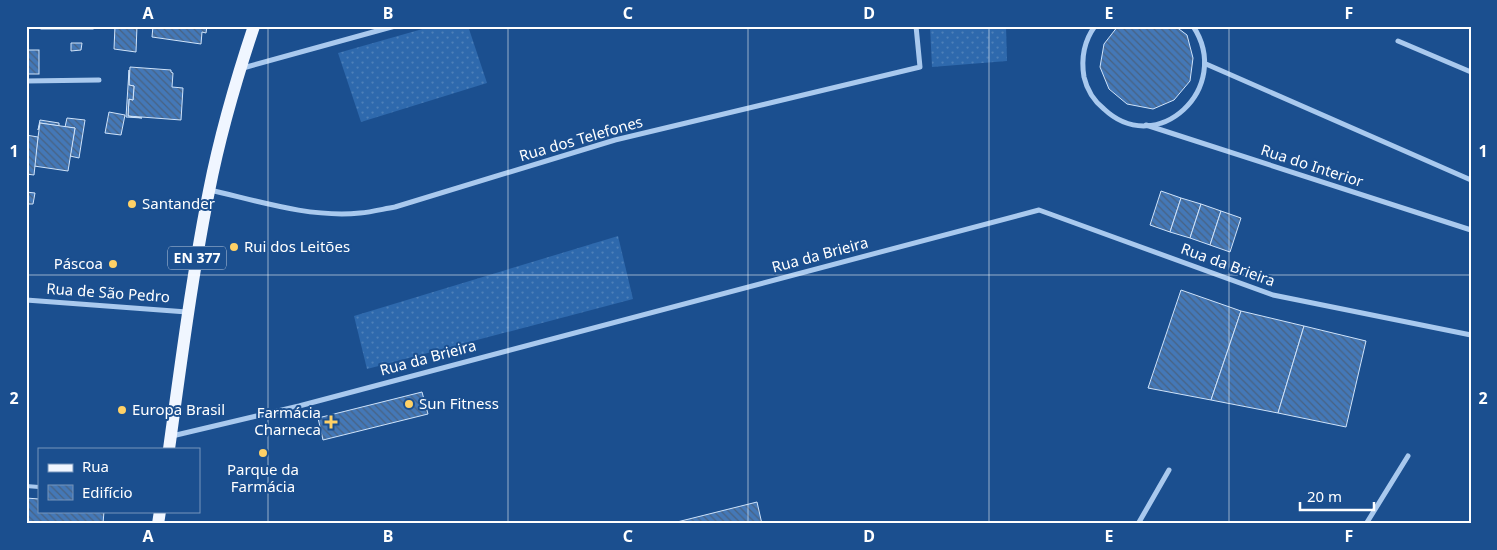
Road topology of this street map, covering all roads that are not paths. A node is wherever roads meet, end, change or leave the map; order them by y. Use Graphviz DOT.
graph roads {
  1 [pos="254,26"];
  2 [pos="395,26"];
  3 [pos="916,26"];
  4 [pos="1095,26"];
  5 [pos="1193,26"];
  6 [pos="1398,41"];
  7 [pos="1206,64"];
  8 [pos="240,69"];
  9 [pos="1471,72"];
  10 [pos="99,80"];
  11 [pos="26,81"];
  12 [pos="1146,125"];
  13 [pos="1471,180"];
  14 [pos="209,190"];
  15 [pos="1471,230"];
  16 [pos="26,300"];
  17 [pos="188,312"];
  18 [pos="1471,335"];
  19 [pos="169,442"];
  20 [pos="1408,456"];
  21 [pos="1170,470"];
  22 [pos="1138,524"];
  23 [pos="1366,524"];
  1 -- 8 [label="main road, EN 377"];
  2 -- 8 [label="street"];
  3 -- 14 [label="street, Rua dos Telefones"];
  4 -- 12 [label="street, Rua do Interior"];
  5 -- 7 [label="street, Rua do Interior"];
  6 -- 9 [label="street"];
  7 -- 12 [label="street, Rua do Interior"];
  7 -- 13 [label="street"];
  8 -- 14 [label="main road, EN 377"];
  10 -- 11 [label="street"];
  12 -- 15 [label="street, Rua do Interior"];
  14 -- 17 [label="main road, EN 377"];
  16 -- 17 [label="street, Rua de São Pedro"];
  17 -- 19 [label="main road, EN 377"];
  18 -- 19 [label="street, Rua da Brieira"];
  20 -- 23 [label="street"];
  21 -- 22 [label="street"];
}
